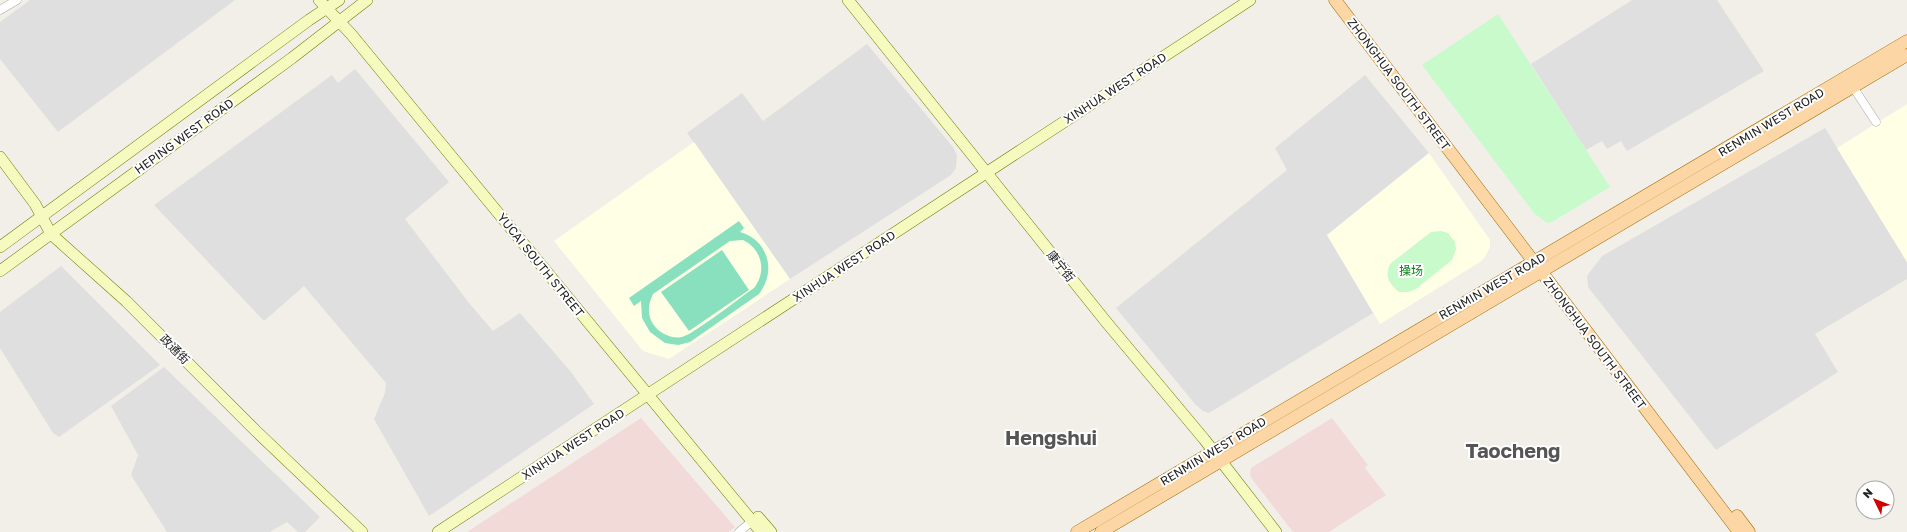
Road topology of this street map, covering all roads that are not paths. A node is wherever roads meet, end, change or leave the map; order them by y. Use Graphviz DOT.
graph roads {
  1 [pos="17,0"];
  2 [pos="367,0"];
  3 [pos="848,0"];
  4 [pos="1250,0"];
  5 [pos="1335,0"];
  6 [pos="1345,0"];
  7 [pos="329,2"];
  8 [pos="0,10"];
  9 [pos="342,19"];
  10 [pos="1907,41"];
  11 [pos="1907,55"];
  12 [pos="1853,87"];
  13 [pos="1876,122"];
  14 [pos="0,157"];
  15 [pos="986,173"];
  16 [pos="42,217"];
  17 [pos="51,234"];
  18 [pos="0,247"];
  19 [pos="1537,260"];
  20 [pos="1544,270"];
  21 [pos="0,271"];
  22 [pos="651,392"];
  23 [pos="1213,451"];
  24 [pos="1221,461"];
  25 [pos="752,521"];
  26 [pos="362,532"];
  27 [pos="438,532"];
  28 [pos="739,532"];
  29 [pos="761,532"];
  30 [pos="771,532"];
  31 [pos="1076,532"];
  32 [pos="1101,532"];
  33 [pos="1276,532"];
  34 [pos="1739,532"];
  35 [pos="1750,532"];
  1 -- 8 [label="street"];
  2 -- 9 [label="street, HEPING WEST ROAD"];
  3 -- 15 [label="street, 康宁街"];
  4 -- 15 [label="street, XINHUA WEST ROAD"];
  5 -- 19 [label="main road, ZHONGHUA SOUTH STREET"];
  6 -- 19 [label="main road, ZHONGHUA SOUTH STREET"];
  7 -- 9 [label="street, YUCAI SOUTH STREET"];
  7 -- 16 [label="street, HEPING WEST ROAD"];
  9 -- 17 [label="street, HEPING WEST ROAD"];
  9 -- 22 [label="street, YUCAI SOUTH STREET"];
  10 -- 19 [label="main road, RENMIN WEST ROAD"];
  11 -- 12 [label="main road, RENMIN WEST ROAD"];
  12 -- 13 [label="street"];
  12 -- 20 [label="main road, RENMIN WEST ROAD"];
  14 -- 16 [label="street, 政通街"];
  15 -- 22 [label="street, XINHUA WEST ROAD"];
  15 -- 23 [label="street, 康宁街"];
  16 -- 17 [label="street, 政通街"];
  16 -- 18 [label="street, HEPING WEST ROAD"];
  17 -- 21 [label="street, HEPING WEST ROAD"];
  17 -- 26 [label="street, 政通街"];
  19 -- 20 [label="main road, ZHONGHUA SOUTH STREET"];
  19 -- 23 [label="main road, RENMIN WEST ROAD"];
  20 -- 24 [label="main road, RENMIN WEST ROAD"];
  20 -- 34 [label="main road, ZHONGHUA SOUTH STREET"];
  20 -- 35 [label="main road, ZHONGHUA SOUTH STREET"];
  22 -- 25 [label="street, YUCAI SOUTH STREET"];
  22 -- 27 [label="street, XINHUA WEST ROAD"];
  22 -- 30 [label="street, YUCAI SOUTH STREET"];
  23 -- 24 [label="street, 康宁街"];
  23 -- 31 [label="main road, RENMIN WEST ROAD"];
  24 -- 32 [label="main road, RENMIN WEST ROAD"];
  24 -- 33 [label="street, 康宁街"];
  25 -- 28 [label="street"];
  25 -- 29 [label="street, YUCAI SOUTH STREET"];
}
